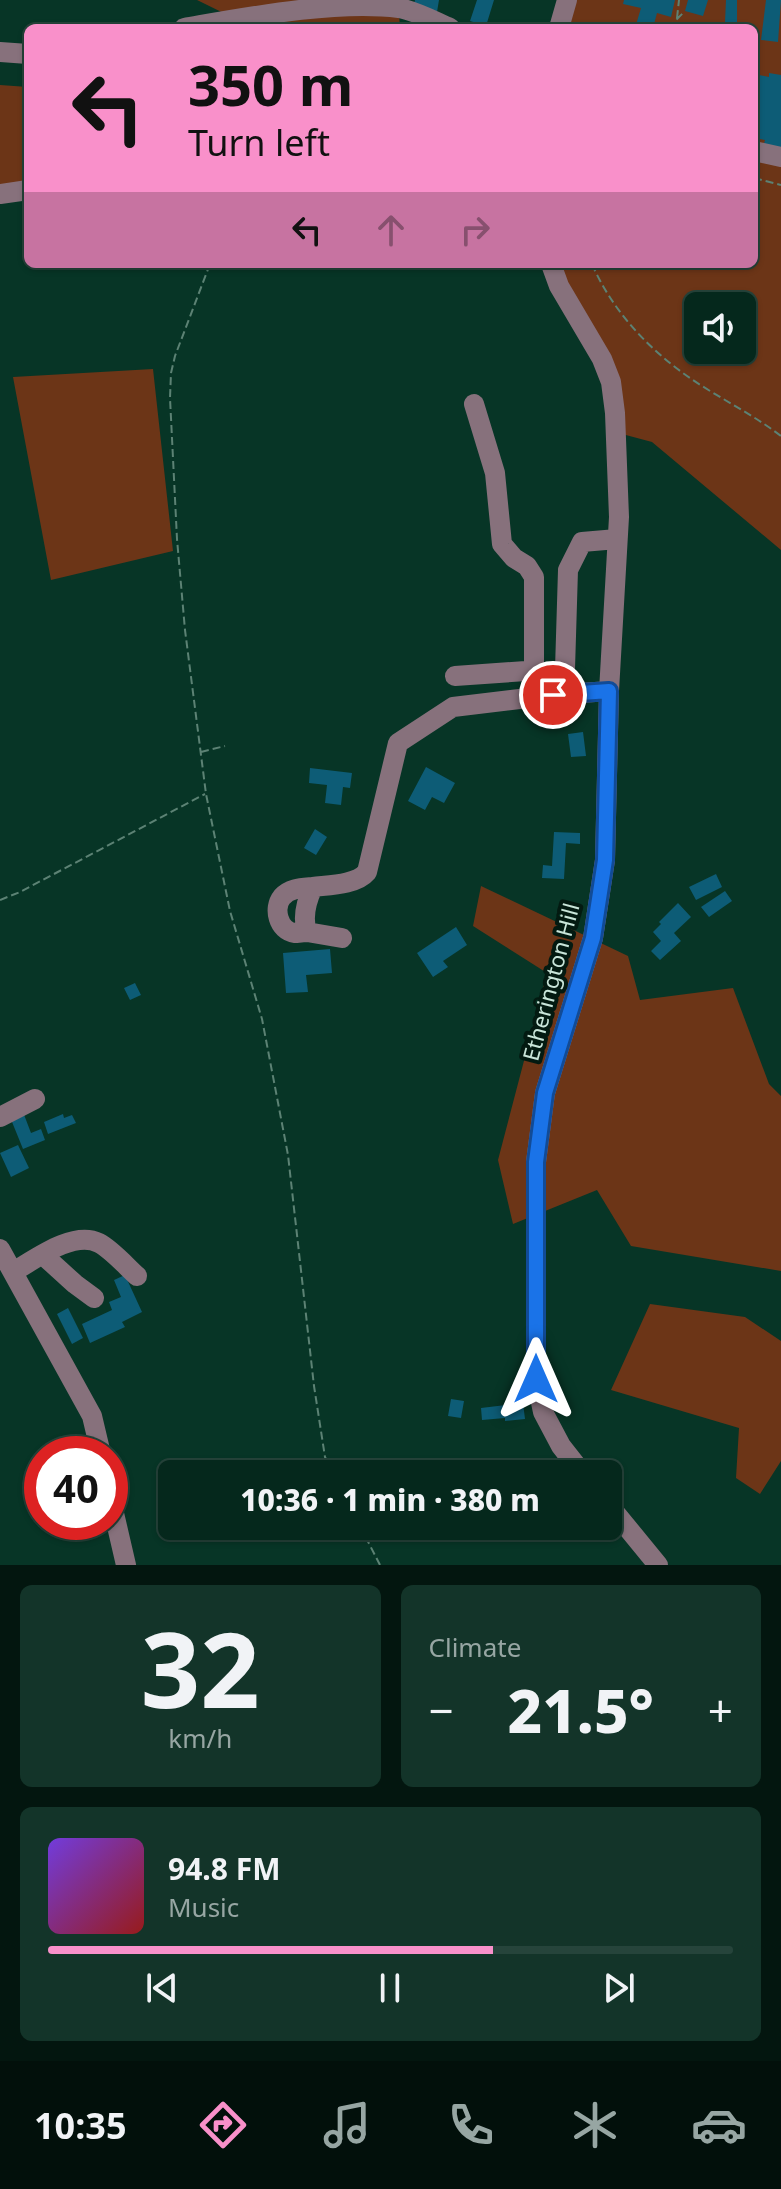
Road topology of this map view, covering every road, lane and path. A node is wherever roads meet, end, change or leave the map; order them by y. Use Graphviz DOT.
graph roads {
  1 [pos="567,0"];
  2 [pos="679,0"];
  3 [pos="684,12"];
  4 [pos="677,20"];
  5 [pos="208,24"];
  6 [pos="440,24"];
  7 [pos="560,24"];
  8 [pos="672,24"];
  9 [pos="0,52"];
  10 [pos="24,54"];
  11 [pos="758,152"];
  12 [pos="781,157"];
  13 [pos="758,179"];
  14 [pos="781,185"];
  15 [pos="24,191"];
  16 [pos="0,194"];
  17 [pos="208,268"];
  18 [pos="552,268"];
  19 [pos="594,268"];
  20 [pos="474,404"];
  21 [pos="781,436"];
  22 [pos="617,539"];
  23 [pos="534,672"];
  24 [pos="455,676"];
  25 [pos="609,691"];
  26 [pos="225,746"];
  27 [pos="200,753"];
  28 [pos="206,794"];
  29 [pos="0,900"];
  30 [pos="342,938"];
  31 [pos="35,1099"];
  32 [pos="0,1117"];
  33 [pos="0,1249"];
  34 [pos="43,1255"];
  35 [pos="13,1272"];
  36 [pos="137,1276"];
  37 [pos="94,1298"];
  38 [pos="97,1436"];
  39 [pos="326,1460"];
  40 [pos="572,1460"];
  41 [pos="622,1521"];
  42 [pos="120,1540"];
  43 [pos="367,1540"];
  44 [pos="126,1565"];
  45 [pos="380,1565"];
  46 [pos="658,1565"];
  1 -- 7 [label="street"];
  2 -- 4 [label="path"];
  3 -- 4 [label="path"];
  4 -- 8 [label="path"];
  5 -- 6 [label="street"];
  9 -- 10 [label="street"];
  11 -- 12 [label="street"];
  13 -- 14 [label="path"];
  15 -- 16 [label="street"];
  17 -- 27 [label="path"];
  18 -- 22 [label="street, Etherington Hill"];
  19 -- 21 [label="path"];
  20 -- 23 [label="street"];
  22 -- 23 [label="street"];
  22 -- 25 [label="street, Etherington Hill"];
  23 -- 24 [label="street"];
  25 -- 30 [label="street"];
  25 -- 40 [label="street, Etherington Hill"];
  26 -- 27 [label="path"];
  27 -- 28 [label="path"];
  28 -- 29 [label="path"];
  28 -- 39 [label="path"];
  31 -- 32 [label="street"];
  33 -- 35 [label="street"];
  34 -- 35 [label="street"];
  34 -- 36 [label="street"];
  34 -- 37 [label="street"];
  35 -- 38 [label="street"];
  41 -- 46 [label="street"];
  42 -- 44 [label="street"];
  43 -- 45 [label="path"];
}
